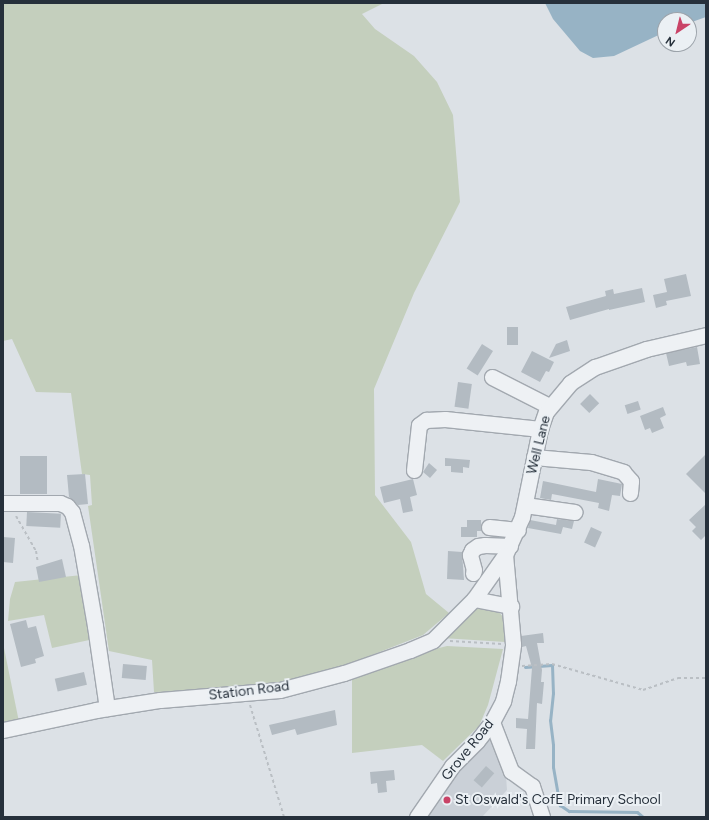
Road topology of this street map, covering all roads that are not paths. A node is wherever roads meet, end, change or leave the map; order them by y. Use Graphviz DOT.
graph roads {
  1 [pos="706,335"];
  2 [pos="492,377"];
  3 [pos="550,406"];
  4 [pos="540,428"];
  5 [pos="534,457"];
  6 [pos="414,470"];
  7 [pos="630,492"];
  8 [pos="8,503"];
  9 [pos="525,505"];
  10 [pos="575,512"];
  11 [pos="489,527"];
  12 [pos="518,530"];
  13 [pos="508,551"];
  14 [pos="473,573"];
  15 [pos="474,599"];
  16 [pos="510,606"];
  17 [pos="107,708"];
  18 [pos="492,722"];
  19 [pos="3,730"];
  20 [pos="417,817"];
  21 [pos="542,817"];
  1 -- 3 [label="street, Well Lane"];
  2 -- 3 [label="street"];
  3 -- 4 [label="street, Well Lane"];
  4 -- 5 [label="street, Well Lane"];
  4 -- 6 [label="street"];
  5 -- 7 [label="street"];
  5 -- 9 [label="street, Well Lane"];
  8 -- 17 [label="street"];
  9 -- 10 [label="street"];
  9 -- 12 [label="street, Well Lane"];
  11 -- 12 [label="street"];
  12 -- 13 [label="street, Well Lane"];
  13 -- 14 [label="street"];
  13 -- 15 [label="street, Well Lane"];
  13 -- 16 [label="street, Grove Road"];
  15 -- 16 [label="street"];
  15 -- 17 [label="street, Station Road"];
  16 -- 18 [label="street, Grove Road"];
  17 -- 19 [label="street, Station Road"];
  18 -- 20 [label="street, Grove Road"];
  18 -- 21 [label="street"];
}
